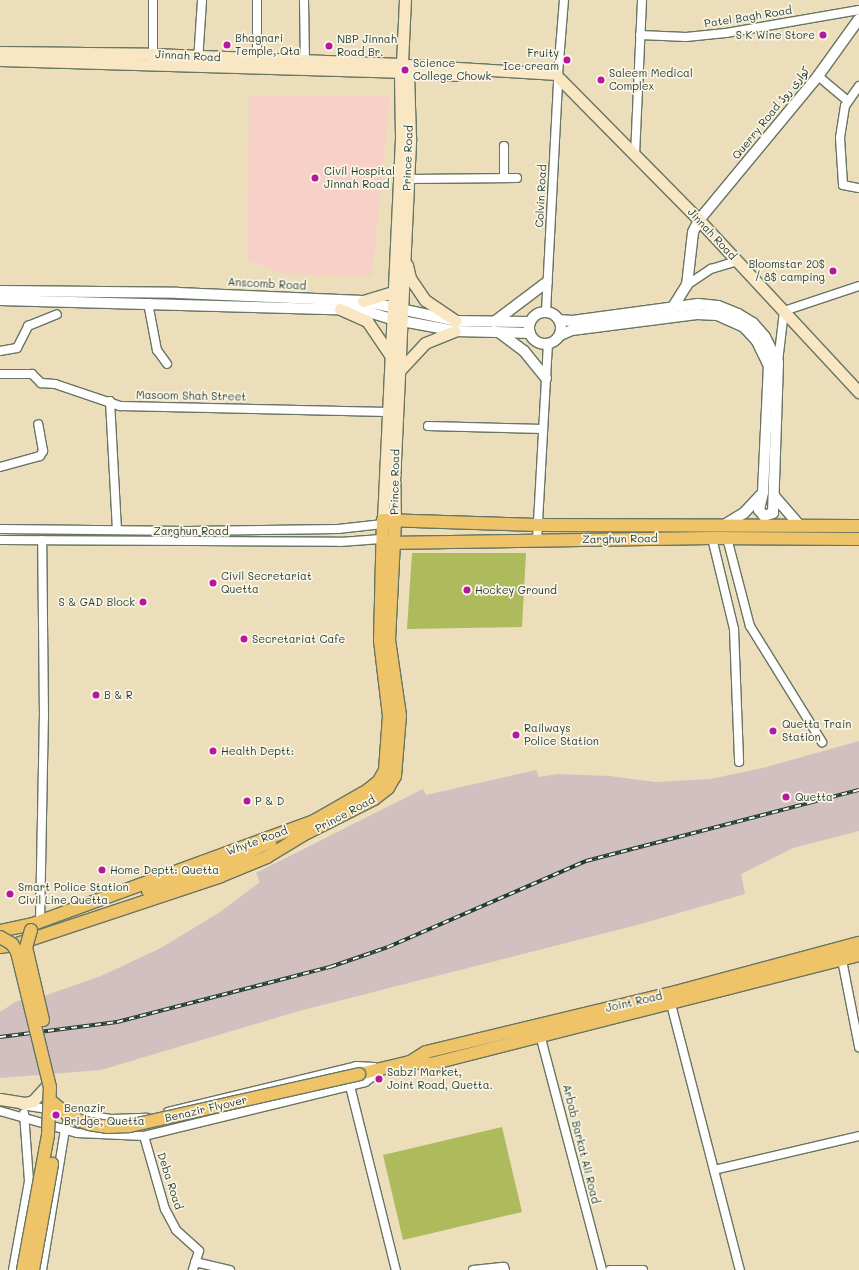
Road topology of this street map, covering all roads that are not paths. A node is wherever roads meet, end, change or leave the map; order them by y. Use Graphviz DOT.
graph roads {
  1 [pos="153,0"];
  2 [pos="202,0"];
  3 [pos="257,0"];
  4 [pos="304,0"];
  5 [pos="405,0"];
  6 [pos="564,0"];
  7 [pos="642,0"];
  8 [pos="859,10"];
  9 [pos="859,19"];
  10 [pos="640,35"];
  11 [pos="0,52"];
  12 [pos="153,59"];
  13 [pos="0,60"];
  14 [pos="198,61"];
  15 [pos="257,64"];
  16 [pos="305,65"];
  17 [pos="404,70"];
  18 [pos="818,76"];
  19 [pos="558,77"];
  20 [pos="859,86"];
  21 [pos="848,98"];
  22 [pos="859,99"];
  23 [pos="504,146"];
  24 [pos="635,155"];
  25 [pos="504,178"];
  26 [pos="517,178"];
  27 [pos="408,179"];
  28 [pos="859,188"];
  29 [pos="699,220"];
  30 [pos="404,253"];
  31 [pos="738,261"];
  32 [pos="547,282"];
  33 [pos="687,285"];
  34 [pos="859,286"];
  35 [pos="0,291"];
  36 [pos="393,292"];
  37 [pos="0,300"];
  38 [pos="363,301"];
  39 [pos="148,303"];
  40 [pos="673,307"];
  41 [pos="340,309"];
  42 [pos="784,311"];
  43 [pos="546,312"];
  44 [pos="57,314"];
  45 [pos="396,314"];
  46 [pos="559,320"];
  47 [pos="494,322"];
  48 [pos="530,322"];
  49 [pos="456,326"];
  50 [pos="500,332"];
  51 [pos="530,333"];
  52 [pos="560,335"];
  53 [pos="548,344"];
  54 [pos="0,351"];
  55 [pos="390,355"];
  56 [pos="778,362"];
  57 [pos="167,364"];
  58 [pos="399,372"];
  59 [pos="0,374"];
  60 [pos="546,378"];
  61 [pos="859,392"];
  62 [pos="110,401"];
  63 [pos="388,412"];
  64 [pos="38,424"];
  65 [pos="428,426"];
  66 [pos="543,429"];
  67 [pos="0,467"];
  68 [pos="763,492"];
  69 [pos="775,497"];
  70 [pos="387,522"];
  71 [pos="537,525"];
  72 [pos="724,525"];
  73 [pos="799,525"];
  74 [pos="859,526"];
  75 [pos="0,529"];
  76 [pos="117,530"];
  77 [pos="712,538"];
  78 [pos="727,538"];
  79 [pos="859,539"];
  80 [pos="0,540"];
  81 [pos="42,540"];
  82 [pos="537,540"];
  83 [pos="385,542"];
  84 [pos="822,742"];
  85 [pos="739,762"];
  86 [pos="300,831"];
  87 [pos="40,921"];
  88 [pos="31,930"];
  89 [pos="0,931"];
  90 [pos="0,937"];
  91 [pos="859,943"];
  92 [pos="0,947"];
  93 [pos="859,955"];
  94 [pos="842,960"];
  95 [pos="671,1004"];
  96 [pos="538,1025"];
  97 [pos="541,1037"];
  98 [pos="859,1047"];
  99 [pos="410,1062"];
  100 [pos="385,1068"];
  101 [pos="359,1074"];
  102 [pos="49,1083"];
  103 [pos="350,1086"];
  104 [pos="0,1098"];
  105 [pos="0,1102"];
  106 [pos="54,1104"];
  107 [pos="25,1106"];
  108 [pos="0,1111"];
  109 [pos="71,1111"];
  110 [pos="23,1117"];
  111 [pos="65,1130"];
  112 [pos="144,1136"];
  113 [pos="859,1136"];
  114 [pos="714,1170"];
  115 [pos="194,1266"];
  116 [pos="13,1270"];
  117 [pos="23,1270"];
  118 [pos="32,1270"];
  119 [pos="42,1270"];
  120 [pos="230,1270"];
  121 [pos="396,1270"];
  122 [pos="473,1270"];
  123 [pos="505,1270"];
  124 [pos="602,1270"];
  125 [pos="610,1270"];
  126 [pos="643,1270"];
  127 [pos="740,1270"];
  1 -- 12 [label="street"];
  2 -- 14 [label="street"];
  3 -- 15 [label="street"];
  4 -- 16 [label="street"];
  5 -- 17 [label="main road, Prince Road"];
  6 -- 19 [label="street, Colvin Road"];
  7 -- 10 [label="street"];
  8 -- 10 [label="street, Patel Bagh Road"];
  9 -- 18 [label="street, Querry Road کواری روڈ"];
  10 -- 24 [label="street"];
  11 -- 12 [label="main road, Jinnah Road"];
  12 -- 13 [label="main road, Jinnah Road"];
  12 -- 14 [label="main road, Jinnah Road"];
  14 -- 15 [label="main road, Jinnah Road"];
  15 -- 16 [label="main road, Jinnah Road"];
  16 -- 17 [label="main road, Jinnah Road"];
  17 -- 19 [label="main road, Jinnah Road"];
  17 -- 27 [label="main road, Prince Road"];
  17 -- 36 [label="main road, Prince Road"];
  18 -- 21 [label="street"];
  18 -- 29 [label="street, Querry Road کواری روڈ"];
  19 -- 24 [label="main road, Jinnah Road"];
  19 -- 32 [label="street, Colvin Road"];
  20 -- 21 [label="street"];
  21 -- 22 [label="street"];
  21 -- 28 [label="street"];
  23 -- 25 [label="street"];
  24 -- 29 [label="main road, Jinnah Road"];
  25 -- 26 [label="street"];
  25 -- 27 [label="street"];
  27 -- 30 [label="main road, Prince Road"];
  29 -- 31 [label="main road, Jinnah Road"];
  29 -- 33 [label="street, Querry Road کواری روڈ"];
  30 -- 45 [label="main road, Prince Road"];
  30 -- 49 [label="main road"];
  31 -- 33 [label="street"];
  31 -- 42 [label="main road, Jinnah Road"];
  32 -- 43 [label="street, Colvin Road"];
  32 -- 47 [label="street"];
  33 -- 40 [label="street"];
  34 -- 42 [label="street"];
  35 -- 38 [label="street, Anscomb Road"];
  36 -- 38 [label="main road"];
  36 -- 45 [label="main road, Prince Road"];
  37 -- 39 [label="street, Anscomb Road"];
  38 -- 45 [label="street, Anscomb Road"];
  39 -- 41 [label="street, Anscomb Road"];
  39 -- 57 [label="street"];
  40 -- 46 [label="street"];
  40 -- 56 [label="street"];
  41 -- 45 [label="street, Anscomb Road"];
  41 -- 55 [label="main road"];
  42 -- 56 [label="street"];
  42 -- 61 [label="main road, Jinnah Road"];
  43 -- 46 [label="street"];
  43 -- 48 [label="street"];
  44 -- 54 [label="street"];
  45 -- 49 [label="street, Anscomb Road"];
  45 -- 55 [label="main road, Prince Road"];
  45 -- 58 [label="main road, Prince Road"];
  46 -- 52 [label="street"];
  47 -- 48 [label="street, Anscomb Road"];
  47 -- 49 [label="street, Anscomb Road"];
  48 -- 51 [label="street"];
  49 -- 50 [label="street, Anscomb Road"];
  49 -- 58 [label="main road"];
  50 -- 51 [label="street, Anscomb Road"];
  50 -- 60 [label="street"];
  51 -- 53 [label="street"];
  52 -- 53 [label="street"];
  52 -- 68 [label="street"];
  53 -- 60 [label="street"];
  55 -- 63 [label="main road, Prince Road"];
  56 -- 69 [label="street"];
  58 -- 70 [label="main road, Prince Road"];
  59 -- 62 [label="street, Masoom Shah Street"];
  60 -- 66 [label="street"];
  62 -- 63 [label="street, Masoom Shah Street"];
  62 -- 76 [label="street"];
  63 -- 70 [label="main road, Prince Road"];
  64 -- 67 [label="street"];
  65 -- 66 [label="street"];
  66 -- 71 [label="street"];
  68 -- 69 [label="street"];
  68 -- 72 [label="street"];
  69 -- 73 [label="street"];
  70 -- 71 [label="main road, Zarghun Road"];
  70 -- 76 [label="street, Zarghun Road"];
  70 -- 83 [label="main road, Prince Road"];
  71 -- 72 [label="main road, Zarghun Road"];
  71 -- 82 [label="street"];
  72 -- 73 [label="main road, Zarghun Road"];
  73 -- 74 [label="main road, Zarghun Road"];
  75 -- 76 [label="street, Zarghun Road"];
  77 -- 78 [label="main road, Zarghun Road"];
  77 -- 82 [label="main road, Zarghun Road"];
  77 -- 85 [label="street"];
  78 -- 79 [label="main road, Zarghun Road"];
  78 -- 84 [label="street"];
  80 -- 81 [label="street, Zarghun Road"];
  81 -- 83 [label="street, Zarghun Road"];
  81 -- 87 [label="street"];
  82 -- 83 [label="main road, Zarghun Road"];
  83 -- 86 [label="main road, Prince Road"];
  86 -- 87 [label="main road, Whyte Road"];
  86 -- 88 [label="main road, Whyte Road"];
  86 -- 92 [label="main road, Whyte Road"];
  87 -- 89 [label="main road, Whyte Road"];
  88 -- 90 [label="main road"];
  88 -- 106 [label="main road, bridge"];
  90 -- 102 [label="main road, bridge"];
  91 -- 96 [label="main road, Joint Road"];
  93 -- 94 [label="main road, Joint Road"];
  94 -- 95 [label="main road, Joint Road"];
  94 -- 98 [label="street"];
  95 -- 97 [label="main road, Joint Road"];
  95 -- 114 [label="street"];
  96 -- 97 [label="street, Arbab Barkat Ali Road"];
  96 -- 99 [label="main road, Joint Road"];
  97 -- 99 [label="main road, Joint Road"];
  97 -- 124 [label="street, Arbab Barkat Ali Road"];
  99 -- 100 [label="main road, Joint Road"];
  100 -- 101 [label="main road, Joint Road"];
  100 -- 103 [label="street"];
  100 -- 109 [label="street"];
  101 -- 106 [label="main road, Benazir Flyover, bridge"];
  102 -- 104 [label="main road"];
  102 -- 106 [label="main road, bridge"];
  103 -- 112 [label="street"];
  103 -- 121 [label="street"];
  105 -- 107 [label="street"];
  106 -- 117 [label="main road, bridge"];
  106 -- 118 [label="main road, bridge"];
  107 -- 109 [label="street"];
  107 -- 110 [label="street"];
  108 -- 110 [label="street"];
  109 -- 111 [label="street"];
  110 -- 111 [label="street"];
  110 -- 116 [label="street"];
  111 -- 112 [label="street"];
  111 -- 119 [label="street"];
  112 -- 115 [label="street, Deba Road"];
  113 -- 114 [label="street"];
  114 -- 127 [label="street"];
  115 -- 120 [label="street"];
  122 -- 123 [label="street"];
  125 -- 126 [label="street"];
}
